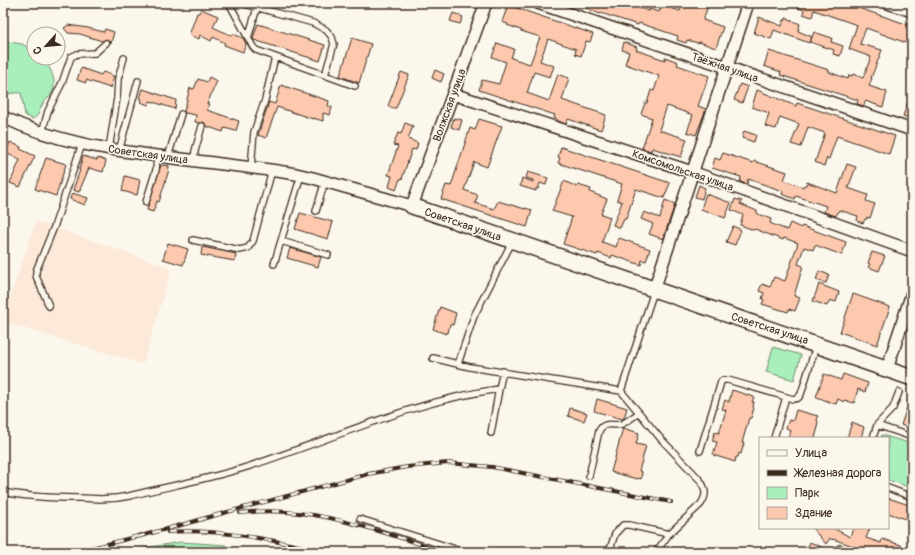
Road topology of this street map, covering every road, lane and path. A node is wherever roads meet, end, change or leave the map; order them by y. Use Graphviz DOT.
graph roads {
  1 [pos="229,3"];
  2 [pos="241,3"];
  3 [pos="486,3"];
  4 [pos="538,3"];
  5 [pos="748,3"];
  6 [pos="888,3"];
  7 [pos="257,8"];
  8 [pos="912,11"];
  9 [pos="248,38"];
  10 [pos="106,43"];
  11 [pos="275,57"];
  12 [pos="124,58"];
  13 [pos="727,68"];
  14 [pos="325,75"];
  15 [pos="138,81"];
  16 [pos="355,86"];
  17 [pos="453,94"];
  18 [pos="181,114"];
  19 [pos="3,117"];
  20 [pos="202,126"];
  21 [pos="912,130"];
  22 [pos="42,133"];
  23 [pos="82,144"];
  24 [pos="114,150"];
  25 [pos="163,157"];
  26 [pos="194,161"];
  27 [pos="251,168"];
  28 [pos="272,170"];
  29 [pos="692,172"];
  30 [pos="301,175"];
  31 [pos="325,181"];
  32 [pos="146,202"];
  33 [pos="412,206"];
  34 [pos="316,212"];
  35 [pos="193,240"];
  36 [pos="281,241"];
  37 [pos="513,241"];
  38 [pos="912,250"];
  39 [pos="328,255"];
  40 [pos="274,264"];
  41 [pos="654,290"];
  42 [pos="912,293"];
  43 [pos="49,306"];
  44 [pos="817,344"];
  45 [pos="433,358"];
  46 [pos="458,364"];
  47 [pos="887,369"];
  48 [pos="503,371"];
  49 [pos="907,378"];
  50 [pos="499,388"];
  51 [pos="621,391"];
  52 [pos="899,392"];
  53 [pos="786,397"];
  54 [pos="639,413"];
  55 [pos="877,425"];
  56 [pos="491,433"];
  57 [pos="774,437"];
  58 [pos="873,437"];
  59 [pos="912,437"];
  60 [pos="700,450"];
  61 [pos="589,476"];
  62 [pos="889,488"];
  63 [pos="3,492"];
  64 [pos="912,497"];
  65 [pos="360,519"];
  66 [pos="669,534"];
  67 [pos="840,548"];
  68 [pos="465,552"];
  69 [pos="609,552"];
  70 [pos="656,552"];
  71 [pos="832,552"];
  1 -- 9 [label="lane"];
  2 -- 7 [label="lane"];
  3 -- 17 [label="street, Волжская улица"];
  4 -- 13 [label="street, Таёжная улица"];
  5 -- 13 [label="street"];
  6 -- 8 [label="street"];
  7 -- 9 [label="lane"];
  7 -- 14 [label="lane"];
  9 -- 11 [label="lane"];
  10 -- 22 [label="lane"];
  11 -- 14 [label="lane"];
  11 -- 27 [label="lane"];
  12 -- 24 [label="lane"];
  13 -- 21 [label="street, Таёжная улица"];
  13 -- 29 [label="street"];
  14 -- 16 [label="lane"];
  15 -- 24 [label="lane"];
  17 -- 29 [label="street, Комсомольская улица"];
  17 -- 33 [label="street, Волжская улица"];
  18 -- 25 [label="lane"];
  19 -- 22 [label="street, Советская улица"];
  20 -- 26 [label="lane"];
  22 -- 23 [label="street, Советская улица"];
  23 -- 24 [label="street, Советская улица"];
  23 -- 43 [label="lane"];
  24 -- 25 [label="street, Советская улица"];
  25 -- 26 [label="street, Советская улица"];
  25 -- 32 [label="lane"];
  26 -- 27 [label="street, Советская улица"];
  27 -- 28 [label="street, Советская улица"];
  28 -- 30 [label="street, Советская улица"];
  28 -- 35 [label="lane"];
  29 -- 38 [label="street, Комсомольская улица"];
  29 -- 41 [label="street"];
  30 -- 31 [label="street, Советская улица"];
  30 -- 36 [label="lane"];
  31 -- 33 [label="street, Советская улица"];
  31 -- 34 [label="lane"];
  33 -- 37 [label="street, Советская улица"];
  36 -- 39 [label="lane"];
  36 -- 40 [label="lane"];
  37 -- 41 [label="street, Советская улица"];
  37 -- 46 [label="lane"];
  41 -- 44 [label="street, Советская улица"];
  41 -- 51 [label="lane"];
  42 -- 47 [label="street"];
  44 -- 47 [label="street, Советская улица"];
  44 -- 53 [label="lane"];
  45 -- 46 [label="lane"];
  46 -- 48 [label="lane"];
  47 -- 49 [label="street, Советская улица"];
  48 -- 50 [label="lane"];
  48 -- 51 [label="lane"];
  50 -- 56 [label="lane"];
  50 -- 63 [label="lane"];
  51 -- 54 [label="lane"];
  52 -- 55 [label="lane"];
  53 -- 57 [label="lane"];
  53 -- 60 [label="lane"];
  54 -- 61 [label="lane"];
  54 -- 66 [label="lane"];
  55 -- 58 [label="lane"];
  55 -- 59 [label="lane"];
  62 -- 64 [label="lane"];
  65 -- 68 [label="lane"];
  66 -- 69 [label="lane"];
  66 -- 70 [label="lane"];
  67 -- 71 [label="lane"];
}
